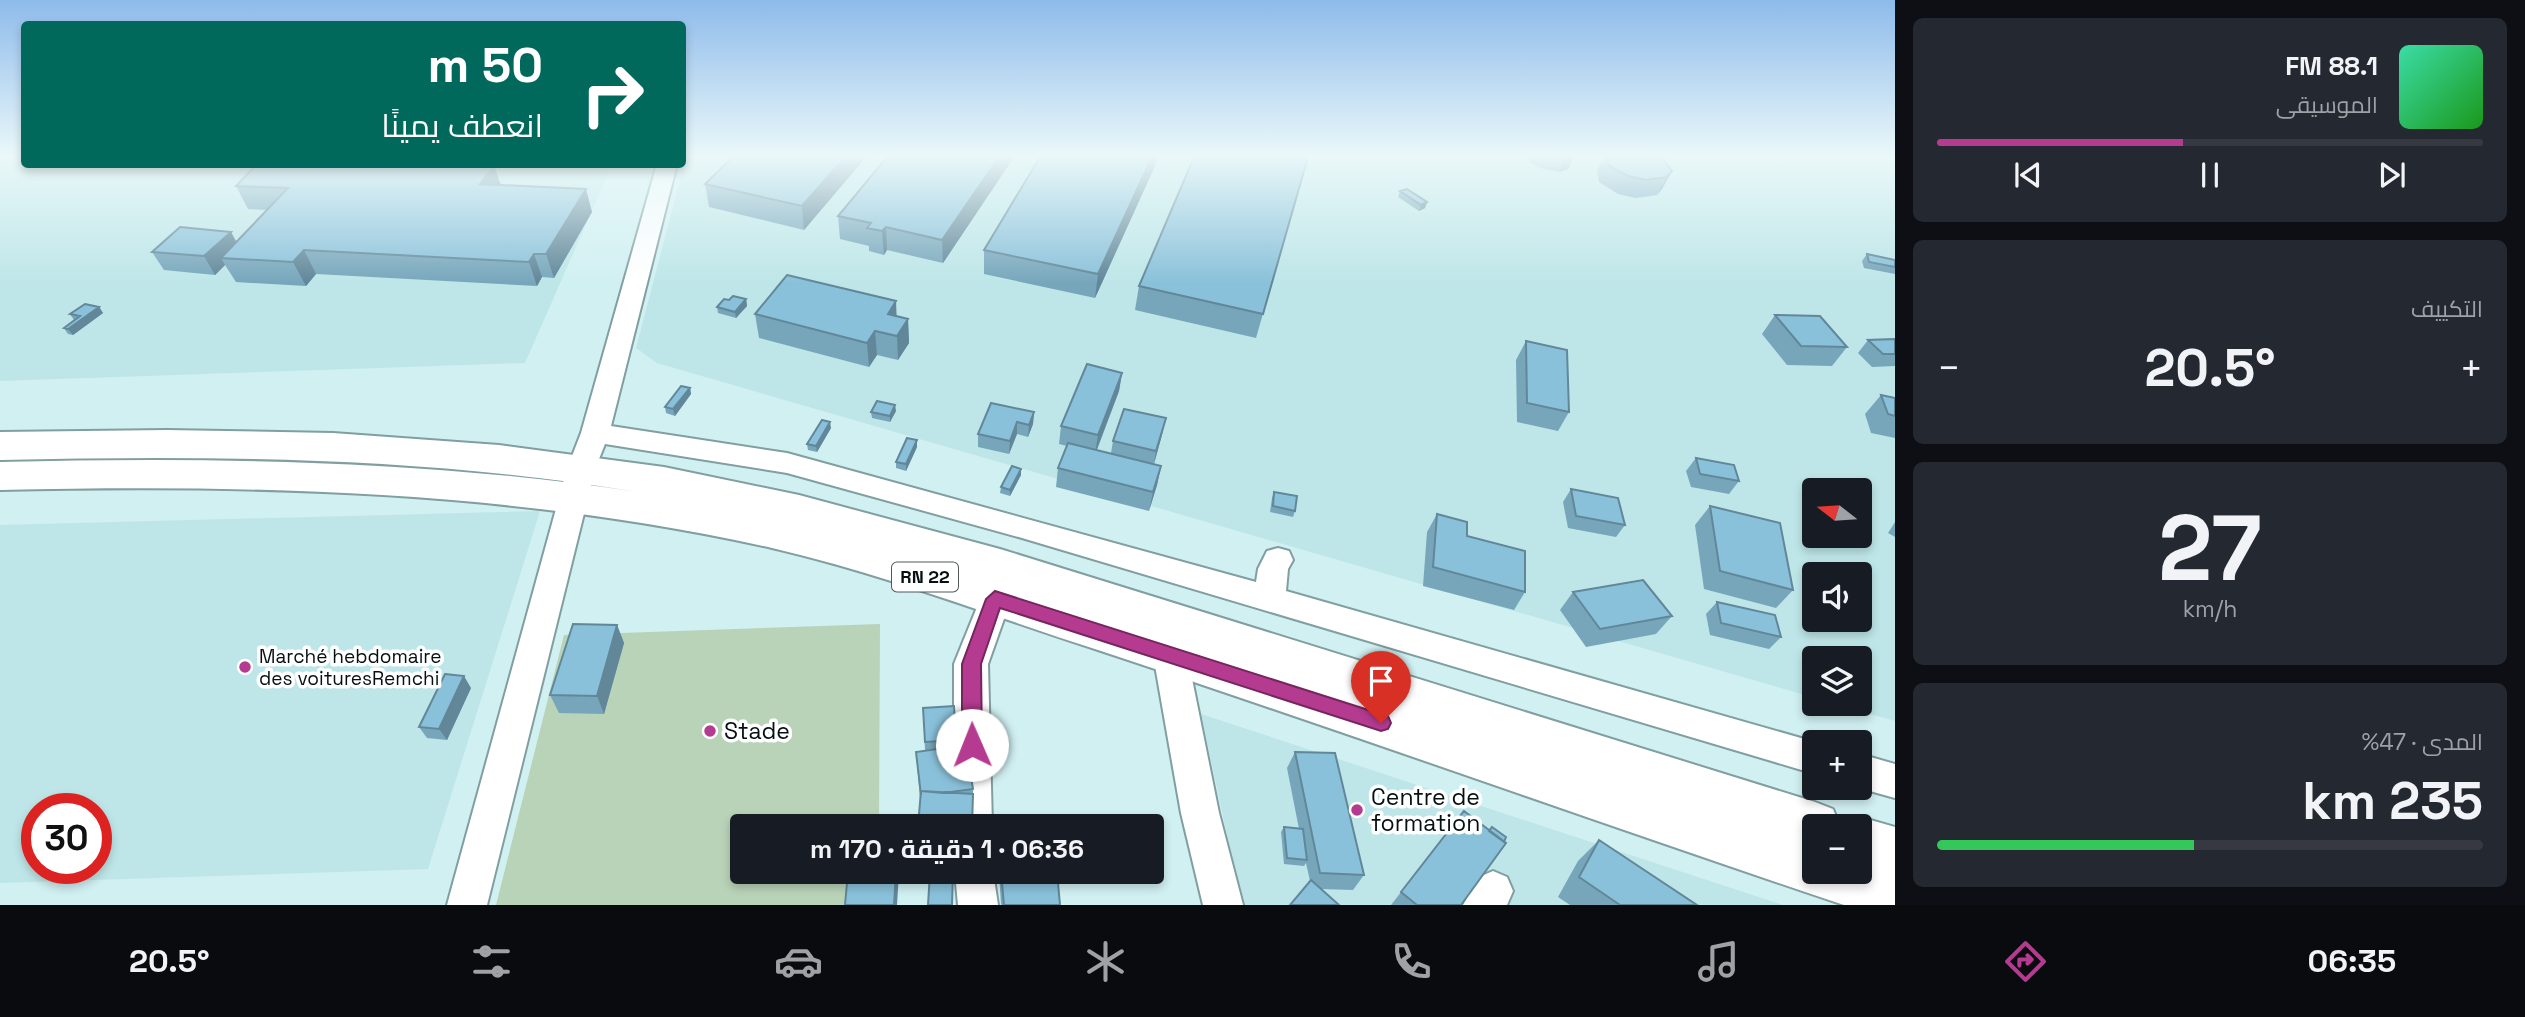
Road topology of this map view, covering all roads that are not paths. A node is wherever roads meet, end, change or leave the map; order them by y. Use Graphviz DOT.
graph roads {
  1 [pos="657,199"];
  2 [pos="0,446"];
  3 [pos="583,467"];
  4 [pos="0,476"];
  5 [pos="1278,561"];
  6 [pos="995,599"];
  7 [pos="1269,599"];
  8 [pos="1170,654"];
  9 [pos="1802,754"];
  10 [pos="1872,774"];
  11 [pos="1895,781"];
  12 [pos="973,814"];
  13 [pos="1802,823"];
  14 [pos="1872,846"];
  15 [pos="1895,853"];
  16 [pos="1802,864"];
  17 [pos="975,884"];
  18 [pos="1862,884"];
  19 [pos="1895,895"];
  20 [pos="467,905"];
  21 [pos="978,905"];
  22 [pos="1223,905"];
  1 -- 3 [label="street"];
  2 -- 3 [label="highway, RN 22"];
  3 -- 4 [label="highway, RN 22"];
  3 -- 6 [label="highway, RN 22"];
  3 -- 7 [label="street"];
  3 -- 13 [label="highway, RN 22"];
  3 -- 20 [label="street"];
  5 -- 7 [label="street"];
  6 -- 8 [label="highway, RN 22"];
  6 -- 12 [label="street"];
  7 -- 9 [label="street"];
  8 -- 16 [label="highway, RN 22"];
  8 -- 22 [label="street"];
  10 -- 11 [label="street"];
  14 -- 15 [label="highway"];
  17 -- 21 [label="street"];
  18 -- 19 [label="highway"];
}
